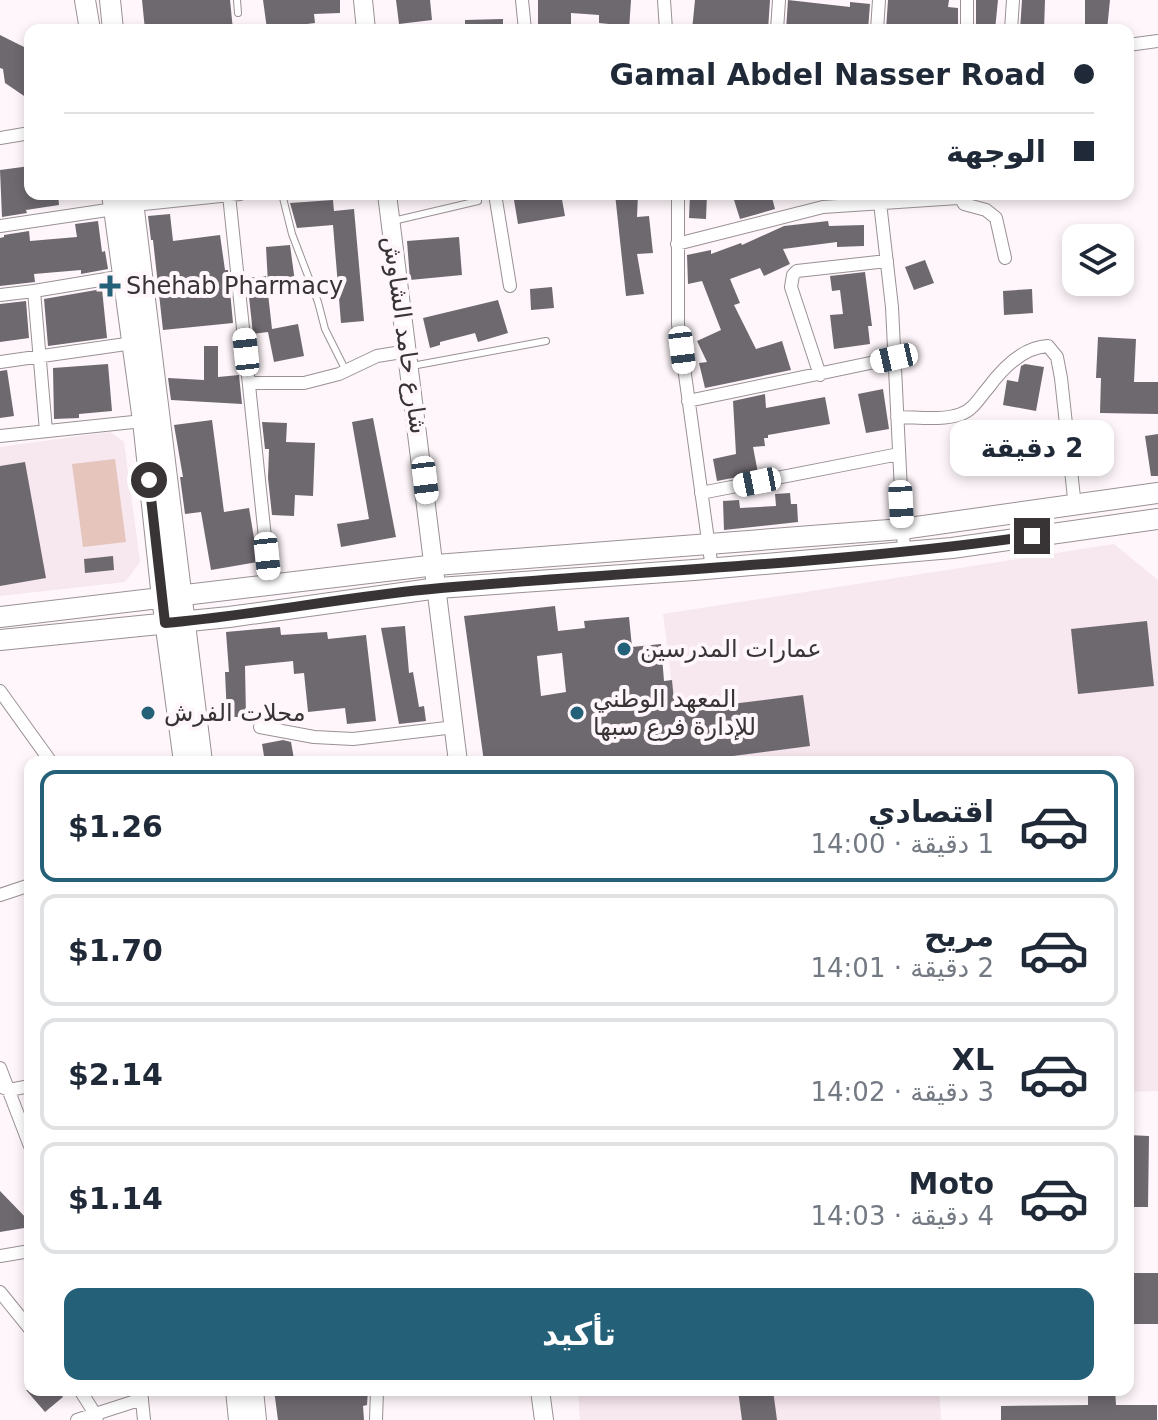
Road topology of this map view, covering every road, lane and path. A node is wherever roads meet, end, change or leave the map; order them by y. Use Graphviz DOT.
graph roads {
  1 [pos="85,0"];
  2 [pos="110,0"];
  3 [pos="237,0"];
  4 [pos="363,0"];
  5 [pos="522,0"];
  6 [pos="664,0"];
  7 [pos="779,0"];
  8 [pos="879,0"];
  9 [pos="967,0"];
  10 [pos="1013,0"];
  11 [pos="238,13"];
  12 [pos="89,24"];
  13 [pos="112,24"];
  14 [pos="365,24"];
  15 [pos="524,24"];
  16 [pos="666,24"];
  17 [pos="777,24"];
  18 [pos="877,24"];
  19 [pos="967,24"];
  20 [pos="1011,24"];
  21 [pos="1158,41"];
  22 [pos="1134,44"];
  23 [pos="24,134"];
  24 [pos="0,138"];
  25 [pos="123,200"];
  26 [pos="235,200"];
  27 [pos="284,200"];
  28 [pos="388,200"];
  29 [pos="496,200"];
  30 [pos="678,200"];
  31 [pos="872,200"];
  32 [pos="879,200"];
  33 [pos="961,200"];
  34 [pos="478,201"];
  35 [pos="390,221"];
  36 [pos="0,226"];
  37 [pos="677,244"];
  38 [pos="1005,258"];
  39 [pos="887,261"];
  40 [pos="124,276"];
  41 [pos="510,286"];
  42 [pos="34,291"];
  43 [pos="0,295"];
  44 [pos="546,341"];
  45 [pos="133,343"];
  46 [pos="39,356"];
  47 [pos="409,358"];
  48 [pos="894,358"];
  49 [pos="0,362"];
  50 [pos="346,371"];
  51 [pos="820,375"];
  52 [pos="249,383"];
  53 [pos="688,401"];
  54 [pos="897,417"];
  55 [pos="143,421"];
  56 [pos="46,431"];
  57 [pos="0,436"];
  58 [pos="899,454"];
  59 [pos="701,493"];
  60 [pos="1158,493"];
  61 [pos="1075,507"];
  62 [pos="1158,519"];
  63 [pos="902,529"];
  64 [pos="708,545"];
  65 [pos="904,552"];
  66 [pos="436,565"];
  67 [pos="712,569"];
  68 [pos="270,585"];
  69 [pos="438,588"];
  70 [pos="183,596"];
  71 [pos="162,598"];
  72 [pos="0,617"];
  73 [pos="176,622"];
  74 [pos="0,640"];
  75 [pos="0,691"];
  76 [pos="260,727"];
  77 [pos="455,727"];
  78 [pos="47,756"];
  79 [pos="184,756"];
  80 [pos="201,756"];
  81 [pos="457,756"];
  82 [pos="24,887"];
  83 [pos="0,895"];
  84 [pos="0,1068"];
  85 [pos="24,1086"];
  86 [pos="4,1088"];
  87 [pos="24,1133"];
  88 [pos="24,1252"];
  89 [pos="0,1256"];
  90 [pos="0,1292"];
  91 [pos="24,1322"];
  92 [pos="84,1396"];
  93 [pos="140,1396"];
  94 [pos="142,1396"];
  95 [pos="237,1396"];
  96 [pos="254,1396"];
  97 [pos="377,1396"];
  98 [pos="541,1396"];
  99 [pos="97,1416"];
  100 [pos="77,1420"];
  101 [pos="144,1420"];
  102 [pos="239,1420"];
  103 [pos="256,1420"];
  104 [pos="376,1420"];
  105 [pos="544,1420"];
  1 -- 12 [label="main road"];
  2 -- 13 [label="main road"];
  3 -- 11 [label="lane"];
  4 -- 14 [label="street"];
  5 -- 15 [label="street"];
  6 -- 16 [label="street"];
  7 -- 17 [label="street"];
  8 -- 18 [label="street"];
  9 -- 19 [label="street"];
  10 -- 20 [label="street"];
  21 -- 22 [label="street"];
  23 -- 24 [label="street"];
  25 -- 36 [label="street"];
  25 -- 40 [label="main road"];
  25 -- 70 [label="main road"];
  26 -- 52 [label="street"];
  27 -- 50 [label="lane"];
  28 -- 35 [label="street, شارع حامد الشاوش"];
  29 -- 41 [label="street"];
  30 -- 37 [label="street"];
  31 -- 37 [label="street"];
  32 -- 39 [label="street"];
  33 -- 38 [label="street"];
  34 -- 35 [label="lane"];
  35 -- 47 [label="street, شارع حامد الشاوش"];
  37 -- 53 [label="street"];
  39 -- 48 [label="street"];
  39 -- 51 [label="street"];
  40 -- 42 [label="street"];
  40 -- 45 [label="main road"];
  42 -- 43 [label="street"];
  42 -- 46 [label="street"];
  44 -- 47 [label="lane"];
  45 -- 46 [label="street"];
  45 -- 55 [label="main road"];
  46 -- 49 [label="street"];
  46 -- 56 [label="street"];
  47 -- 50 [label="street"];
  47 -- 66 [label="street, شارع حامد الشاوش"];
  48 -- 51 [label="street"];
  48 -- 54 [label="street"];
  50 -- 52 [label="street"];
  51 -- 53 [label="street"];
  52 -- 68 [label="street"];
  53 -- 59 [label="street"];
  54 -- 58 [label="street"];
  54 -- 61 [label="street"];
  55 -- 56 [label="street"];
  55 -- 71 [label="main road"];
  56 -- 57 [label="street"];
  58 -- 59 [label="street"];
  58 -- 63 [label="street"];
  59 -- 64 [label="street"];
  60 -- 61 [label="main road"];
  61 -- 63 [label="main road"];
  62 -- 65 [label="main road"];
  63 -- 64 [label="main road"];
  63 -- 65 [label="street"];
  64 -- 66 [label="main road"];
  64 -- 67 [label="street"];
  65 -- 67 [label="main road"];
  66 -- 68 [label="main road"];
  66 -- 69 [label="street, شارع حامد الشاوش"];
  67 -- 69 [label="main road"];
  68 -- 70 [label="main road"];
  69 -- 73 [label="main road"];
  69 -- 77 [label="street, شارع حامد الشاوش"];
  70 -- 71 [label="main road"];
  70 -- 73 [label="main road"];
  71 -- 72 [label="main road"];
  71 -- 73 [label="main road"];
  73 -- 74 [label="main road"];
  73 -- 79 [label="main road"];
  73 -- 80 [label="main road"];
  75 -- 78 [label="street"];
  76 -- 77 [label="street"];
  77 -- 81 [label="street, شارع حامد الشاوش"];
  82 -- 83 [label="street"];
  84 -- 86 [label="street"];
  85 -- 86 [label="street"];
  86 -- 87 [label="street"];
  88 -- 89 [label="street"];
  90 -- 91 [label="street"];
  92 -- 99 [label="street"];
  93 -- 99 [label="street"];
  94 -- 101 [label="street"];
  95 -- 102 [label="main road"];
  96 -- 103 [label="main road"];
  97 -- 104 [label="street"];
  98 -- 105 [label="street"];
  99 -- 100 [label="street"];
}
